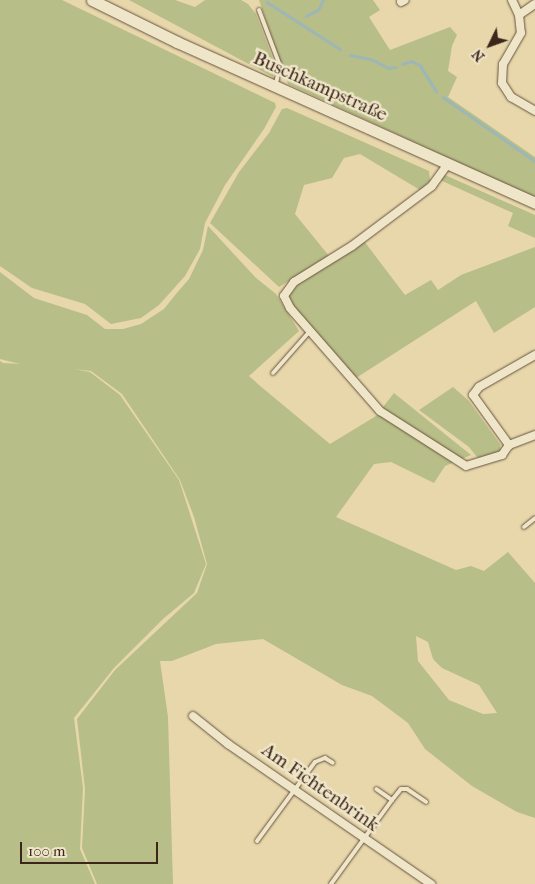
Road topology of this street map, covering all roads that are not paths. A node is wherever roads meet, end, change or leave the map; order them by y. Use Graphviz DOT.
graph roads {
  1 [pos="92,0"];
  2 [pos="512,0"];
  3 [pos="535,4"];
  4 [pos="259,10"];
  5 [pos="519,15"];
  6 [pos="276,86"];
  7 [pos="535,111"];
  8 [pos="447,165"];
  9 [pos="535,204"];
  10 [pos="310,331"];
  11 [pos="535,355"];
  12 [pos="273,373"];
  13 [pos="535,435"];
  14 [pos="509,445"];
  15 [pos="535,518"];
  16 [pos="524,527"];
  17 [pos="193,716"];
  18 [pos="333,763"];
  19 [pos="376,789"];
  20 [pos="294,790"];
  21 [pos="392,800"];
  22 [pos="426,802"];
  23 [pos="364,838"];
  24 [pos="258,841"];
  25 [pos="331,884"];
  26 [pos="432,884"];
  1 -- 6 [label="main road, Buschkampstraße"];
  2 -- 5 [label="street"];
  3 -- 5 [label="street"];
  4 -- 6 [label="lane"];
  5 -- 7 [label="street"];
  6 -- 8 [label="main road, Buschkampstraße"];
  8 -- 9 [label="main road, Buschkampstraße"];
  8 -- 10 [label="street"];
  10 -- 12 [label="lane"];
  10 -- 14 [label="street"];
  11 -- 14 [label="street"];
  13 -- 14 [label="street"];
  15 -- 16 [label="lane"];
  17 -- 20 [label="street, Am Fichtenbrink"];
  18 -- 20 [label="lane"];
  19 -- 21 [label="lane"];
  20 -- 23 [label="street, Am Fichtenbrink"];
  20 -- 24 [label="lane"];
  21 -- 22 [label="lane"];
  21 -- 23 [label="lane"];
  23 -- 25 [label="lane"];
  23 -- 26 [label="street, Am Fichtenbrink"];
}
